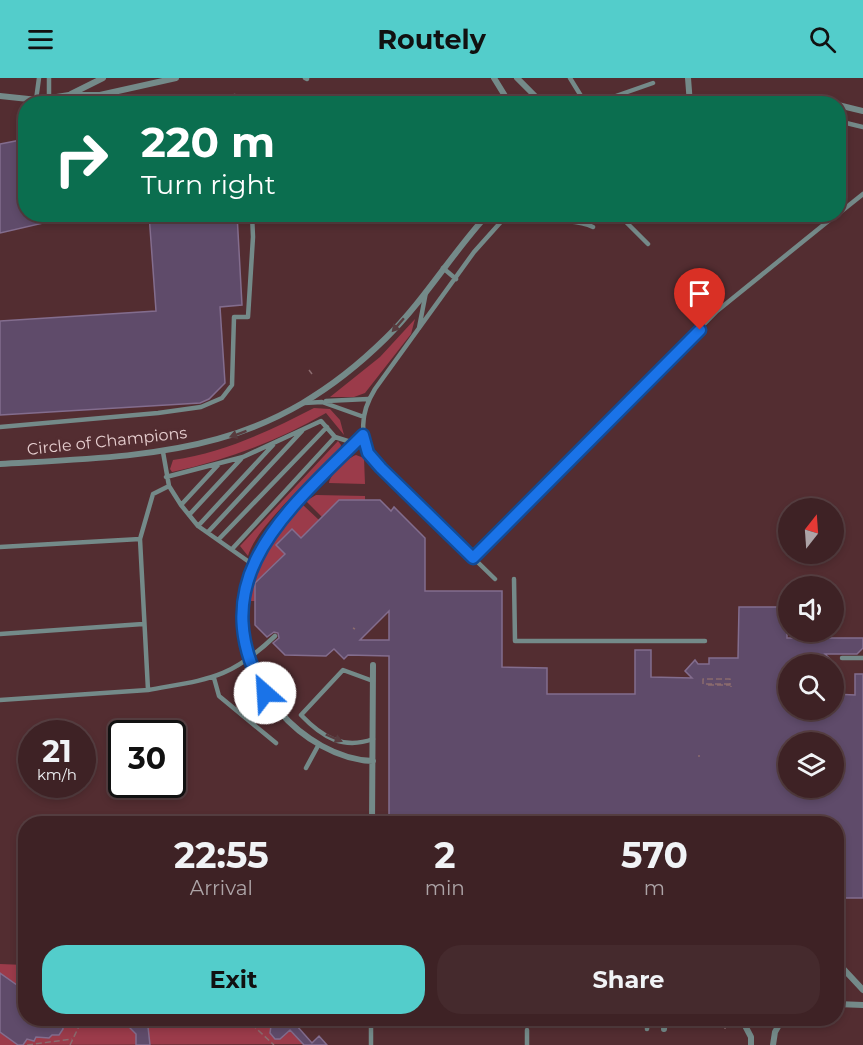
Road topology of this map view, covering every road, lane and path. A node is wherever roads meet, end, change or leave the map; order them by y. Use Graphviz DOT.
graph roads {
  1 [pos="39,78"];
  2 [pos="50,78"];
  3 [pos="103,78"];
  4 [pos="176,78"];
  5 [pos="494,78"];
  6 [pos="517,78"];
  7 [pos="570,78"];
  8 [pos="688,78"];
  9 [pos="653,83"];
  10 [pos="69,95"];
  11 [pos="0,96"];
  12 [pos="37,96"];
  13 [pos="49,96"];
  14 [pos="64,96"];
  15 [pos="505,96"];
  16 [pos="535,96"];
  17 [pos="581,96"];
  18 [pos="616,96"];
  19 [pos="691,96"];
  20 [pos="18,98"];
  21 [pos="846,107"];
  22 [pos="863,111"];
  23 [pos="846,123"];
  24 [pos="863,127"];
  25 [pos="863,194"];
  26 [pos="846,208"];
  27 [pos="252,222"];
  28 [pos="481,222"];
  29 [pos="501,222"];
  30 [pos="584,222"];
  31 [pos="625,222"];
  32 [pos="828,222"];
  33 [pos="593,227"];
  34 [pos="648,244"];
  35 [pos="443,268"];
  36 [pos="456,279"];
  37 [pos="427,287"];
  38 [pos="418,331"];
  39 [pos="309,370"];
  40 [pos="312,374"];
  41 [pos="368,399"];
  42 [pos="322,402"];
  43 [pos="303,403"];
  44 [pos="364,417"];
  45 [pos="0,427"];
  46 [pos="327,427"];
  47 [pos="304,429"];
  48 [pos="363,435"];
  49 [pos="335,437"];
  50 [pos="275,443"];
  51 [pos="354,443"];
  52 [pos="163,452"];
  53 [pos="243,457"];
  54 [pos="0,464"];
  55 [pos="219,464"];
  56 [pos="166,477"];
  57 [pos="169,486"];
  58 [pos="182,505"];
  59 [pos="189,515"];
  60 [pos="198,525"];
  61 [pos="208,532"];
  62 [pos="140,539"];
  63 [pos="218,540"];
  64 [pos="0,547"];
  65 [pos="232,548"];
  66 [pos="473,558"];
  67 [pos="252,564"];
  68 [pos="495,579"];
  69 [pos="514,579"];
  70 [pos="143,624"];
  71 [pos="0,634"];
  72 [pos="275,636"];
  73 [pos="705,641"];
  74 [pos="844,658"];
  75 [pos="863,658"];
  76 [pos="249,661"];
  77 [pos="373,664"];
  78 [pos="214,678"];
  79 [pos="374,681"];
  80 [pos="708,685"];
  81 [pos="730,687"];
  82 [pos="148,690"];
  83 [pos="0,700"];
  84 [pos="373,739"];
  85 [pos="276,744"];
  86 [pos="319,744"];
  87 [pos="373,761"];
  88 [pos="306,768"];
  89 [pos="372,816"];
  90 [pos="844,970"];
  91 [pos="863,990"];
  92 [pos="844,1004"];
  93 [pos="863,1005"];
  94 [pos="79,1026"];
  95 [pos="254,1026"];
  96 [pos="371,1026"];
  97 [pos="647,1026"];
  98 [pos="664,1026"];
  99 [pos="725,1026"];
  100 [pos="745,1026"];
  101 [pos="778,1026"];
  102 [pos="647,1029"];
  103 [pos="664,1029"];
  104 [pos="725,1029"];
  105 [pos="527,1030"];
  106 [pos="72,1039"];
  107 [pos="27,1045"];
  108 [pos="70,1045"];
  109 [pos="274,1045"];
  110 [pos="371,1045"];
  111 [pos="527,1045"];
  112 [pos="751,1045"];
  113 [pos="773,1045"];
  1 -- 12 [label="lane"];
  2 -- 13 [label="lane"];
  3 -- 10 [label="street"];
  4 -- 10 [label="street"];
  5 -- 15 [label="street"];
  6 -- 16 [label="street"];
  7 -- 17 [label="lane"];
  8 -- 19 [label="street"];
  9 -- 18 [label="lane"];
  10 -- 14 [label="street"];
  11 -- 20 [label="street"];
  21 -- 22 [label="street"];
  23 -- 24 [label="lane"];
  25 -- 26 [label="lane"];
  27 -- 45 [label="lane"];
  28 -- 35 [label="street, Circle of Champions"];
  29 -- 36 [label="lane"];
  30 -- 33 [label="lane"];
  31 -- 34 [label="lane"];
  32 -- 66 [label="lane"];
  35 -- 36 [label="lane"];
  35 -- 37 [label="street, Circle of Champions"];
  36 -- 38 [label="lane"];
  37 -- 38 [label="lane"];
  37 -- 43 [label="street, Circle of Champions, one-way"];
  38 -- 41 [label="lane"];
  39 -- 40 [label="path"];
  41 -- 42 [label="lane"];
  41 -- 44 [label="lane"];
  42 -- 43 [label="lane"];
  42 -- 44 [label="lane"];
  43 -- 52 [label="street, Circle of Champions, one-way"];
  44 -- 48 [label="lane"];
  46 -- 47 [label="lane"];
  46 -- 49 [label="lane"];
  46 -- 63 [label="lane"];
  47 -- 50 [label="lane"];
  47 -- 61 [label="lane"];
  48 -- 51 [label="street"];
  48 -- 66 [label="lane"];
  49 -- 51 [label="lane"];
  49 -- 65 [label="lane"];
  50 -- 53 [label="lane"];
  50 -- 60 [label="lane"];
  51 -- 67 [label="street"];
  52 -- 54 [label="street, Circle of Champions"];
  52 -- 56 [label="lane"];
  53 -- 55 [label="lane"];
  53 -- 59 [label="lane"];
  55 -- 56 [label="lane"];
  55 -- 58 [label="lane"];
  56 -- 57 [label="lane"];
  57 -- 58 [label="lane"];
  57 -- 62 [label="lane"];
  58 -- 59 [label="lane"];
  59 -- 60 [label="lane"];
  60 -- 61 [label="lane"];
  61 -- 63 [label="lane"];
  62 -- 64 [label="lane"];
  62 -- 70 [label="lane"];
  63 -- 65 [label="lane"];
  65 -- 67 [label="lane"];
  66 -- 68 [label="lane"];
  67 -- 76 [label="street"];
  69 -- 73 [label="lane"];
  70 -- 71 [label="lane"];
  70 -- 82 [label="lane"];
  72 -- 76 [label="lane"];
  74 -- 75 [label="lane"];
  76 -- 78 [label="lane"];
  76 -- 86 [label="street"];
  77 -- 79 [label="street"];
  78 -- 82 [label="lane"];
  78 -- 85 [label="lane"];
  79 -- 84 [label="street"];
  79 -- 84 [label="lane, one-way"];
  80 -- 81 [label="path"];
  82 -- 83 [label="lane"];
  84 -- 87 [label="street"];
  86 -- 87 [label="street"];
  86 -- 88 [label="lane"];
  87 -- 89 [label="street"];
  90 -- 91 [label="street"];
  92 -- 93 [label="street"];
  94 -- 106 [label="path"];
  95 -- 109 [label="path"];
  96 -- 110 [label="lane"];
  97 -- 102 [label="lane"];
  98 -- 103 [label="street"];
  99 -- 104 [label="path"];
  100 -- 112 [label="street"];
  101 -- 113 [label="street"];
  105 -- 111 [label="lane"];
  106 -- 107 [label="path"];
  106 -- 108 [label="path"];
}
